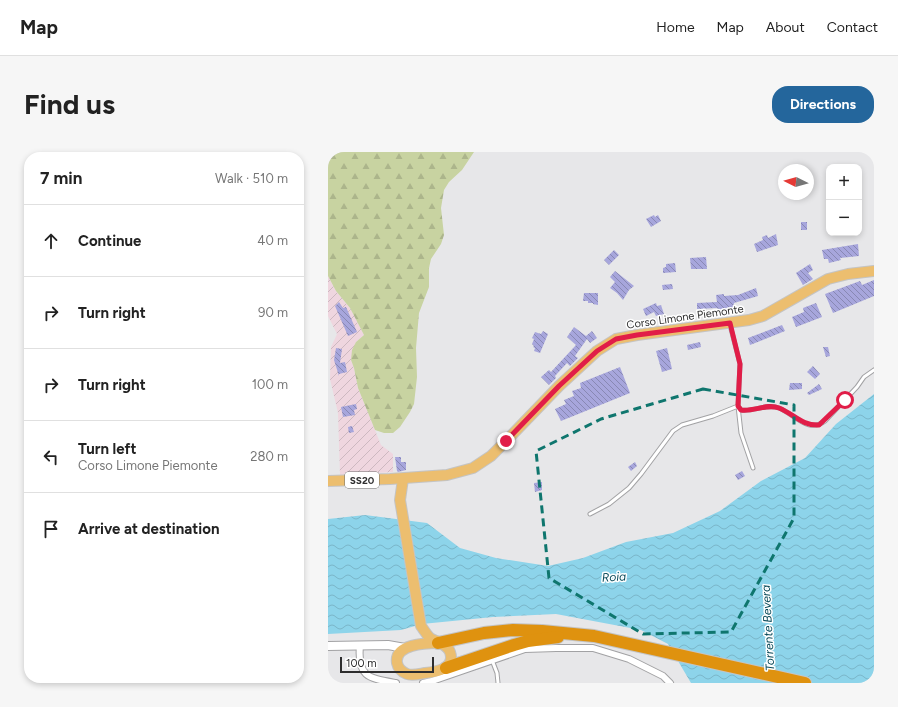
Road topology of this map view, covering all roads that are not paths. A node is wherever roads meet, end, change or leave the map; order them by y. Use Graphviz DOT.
graph roads {
  1 [pos="874,271"];
  2 [pos="730,323"];
  3 [pos="874,370"];
  4 [pos="738,406"];
  5 [pos="753,468"];
  6 [pos="396,479"];
  7 [pos="328,481"];
  8 [pos="590,514"];
  9 [pos="421,626"];
  10 [pos="581,635"];
  11 [pos="438,643"];
  12 [pos="360,645"];
  13 [pos="381,645"];
  14 [pos="328,646"];
  15 [pos="407,647"];
  16 [pos="492,660"];
  17 [pos="397,664"];
  18 [pos="446,668"];
  19 [pos="396,683"];
  20 [pos="423,683"];
  21 [pos="498,683"];
  22 [pos="670,683"];
  23 [pos="805,683"];
  1 -- 2 [label="main road, Corso Limone Piemonte / SS20"];
  2 -- 4 [label="lane"];
  2 -- 6 [label="main road, Corso Limone Piemonte / SS20"];
  3 -- 4 [label="lane"];
  4 -- 5 [label="lane"];
  4 -- 8 [label="lane"];
  6 -- 7 [label="main road, SS20"];
  6 -- 9 [label="main road"];
  9 -- 11 [label="main road"];
  9 -- 15 [label="main road"];
  10 -- 11 [label="highway"];
  10 -- 18 [label="highway"];
  10 -- 23 [label="highway"];
  11 -- 15 [label="main road"];
  11 -- 18 [label="main road"];
  12 -- 13 [label="street"];
  12 -- 14 [label="street"];
  12 -- 19 [label="street"];
  13 -- 15 [label="street"];
  13 -- 17 [label="street"];
  15 -- 17 [label="main road"];
  16 -- 20 [label="street"];
  16 -- 21 [label="lane"];
  16 -- 22 [label="street"];
  17 -- 18 [label="main road"];
}
